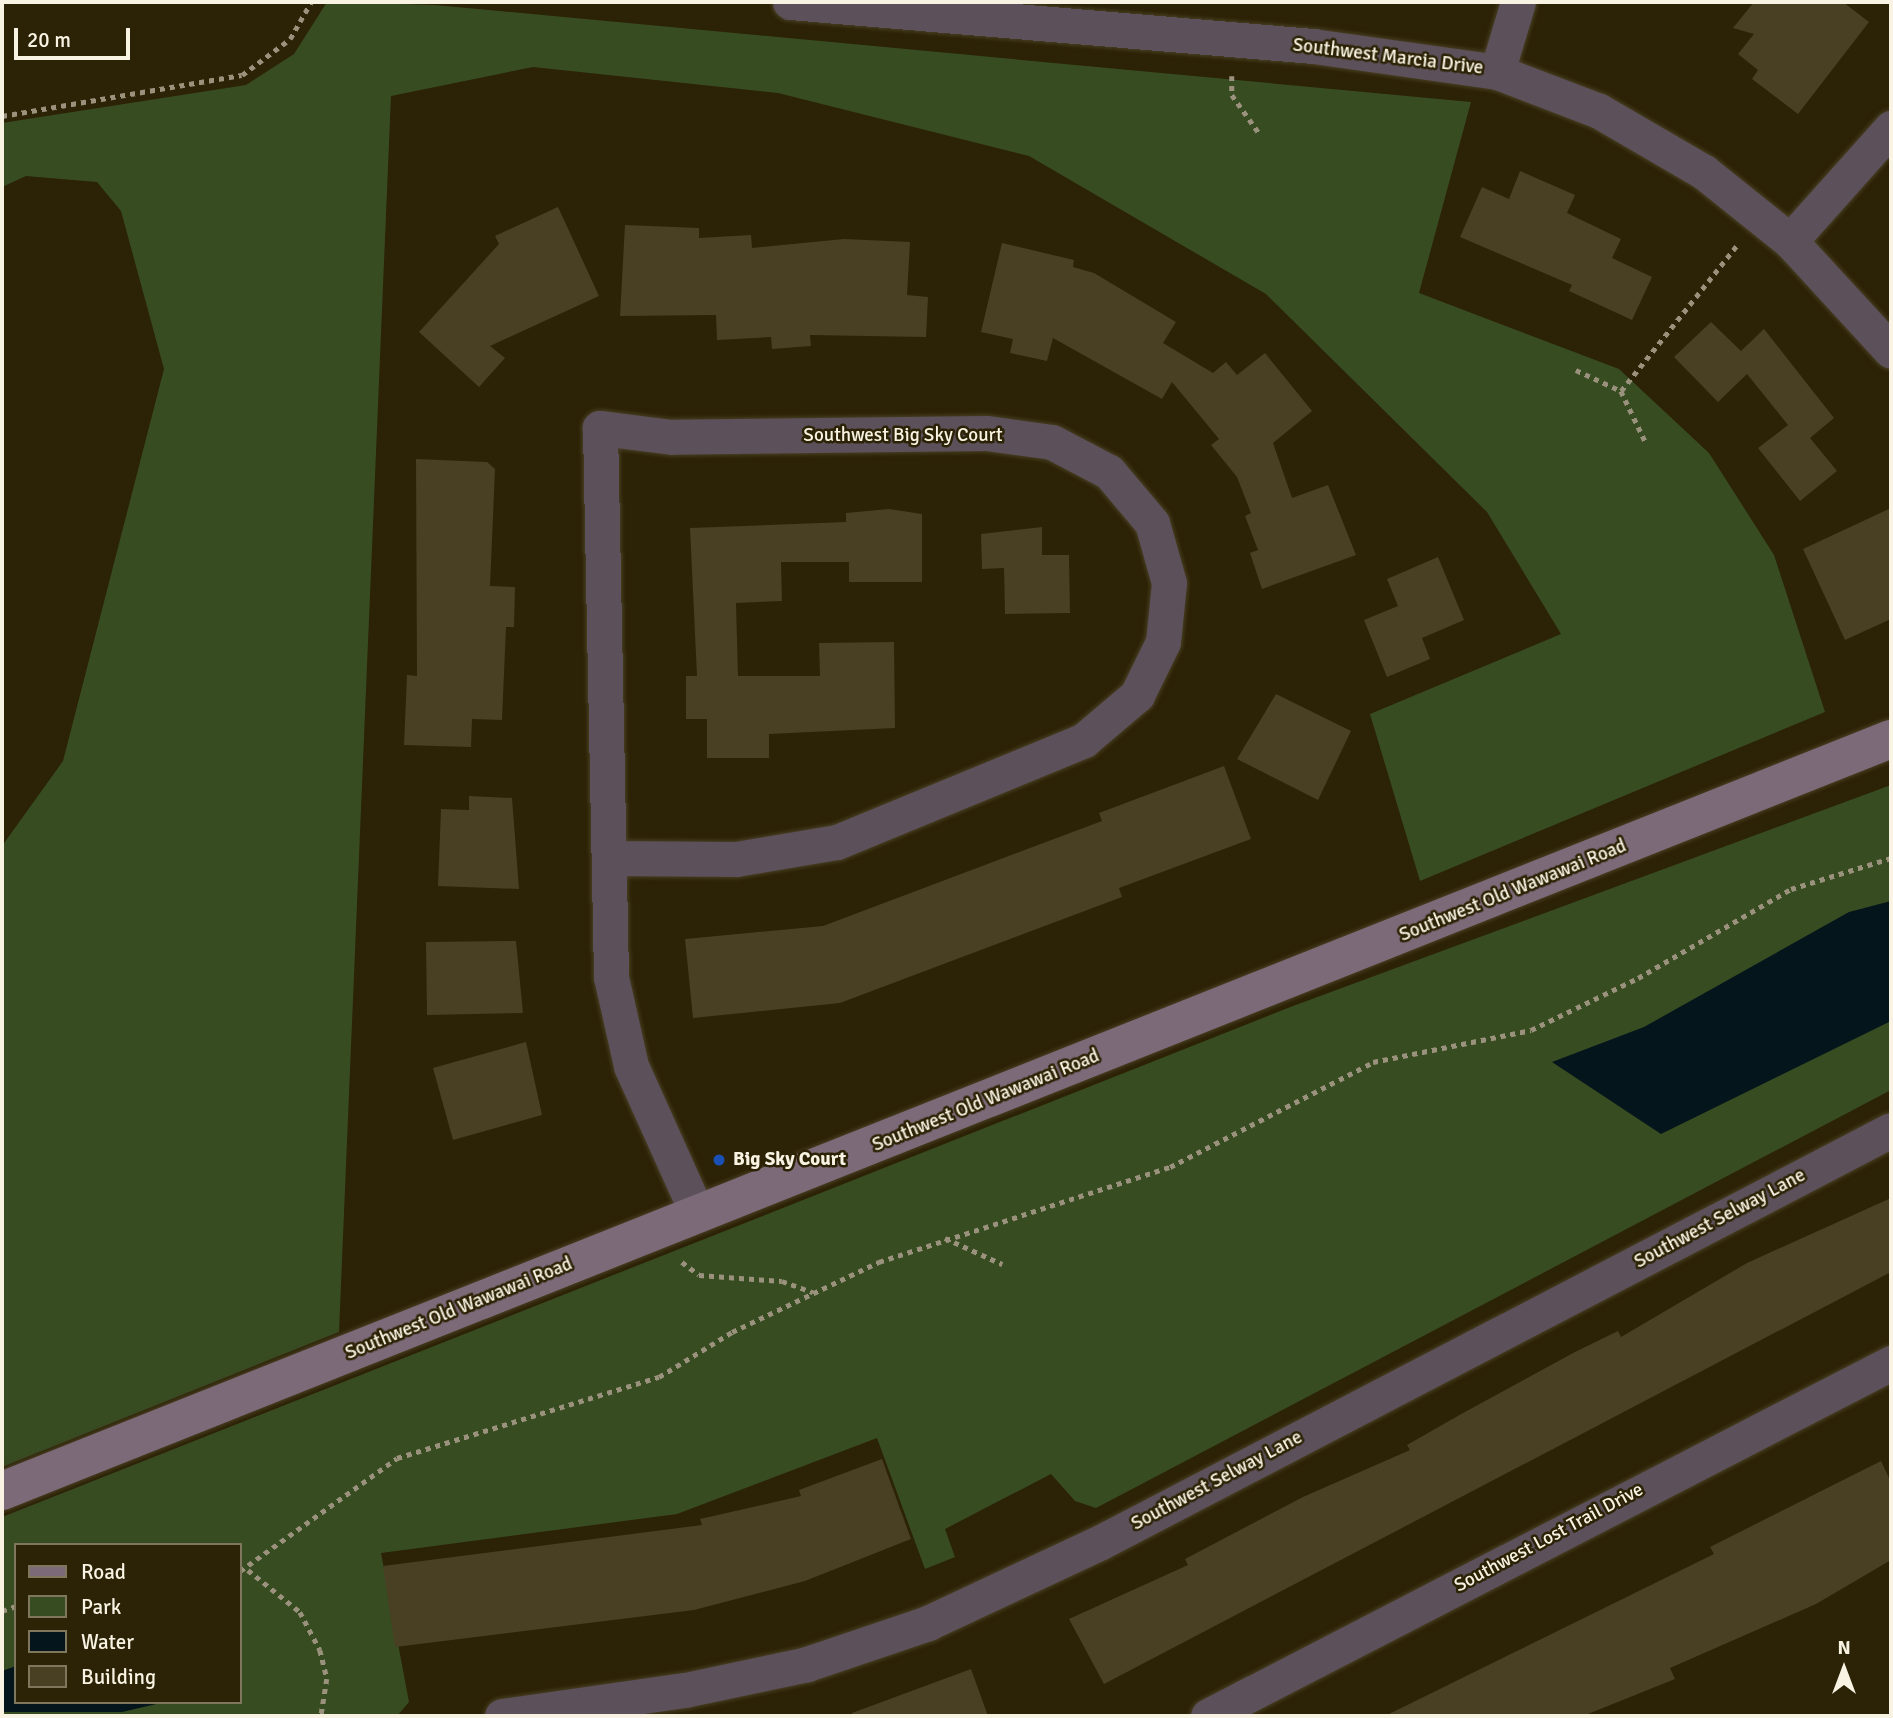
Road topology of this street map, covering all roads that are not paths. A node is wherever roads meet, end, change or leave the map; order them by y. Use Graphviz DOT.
graph roads {
  1 [pos="790,2"];
  2 [pos="1518,2"];
  3 [pos="1497,72"];
  4 [pos="1891,128"];
  5 [pos="1790,241"];
  6 [pos="1891,351"];
  7 [pos="1891,739"];
  8 [pos="609,858"];
  9 [pos="1891,1130"];
  10 [pos="698,1214"];
  11 [pos="1891,1363"];
  12 [pos="2,1491"];
  13 [pos="502,1716"];
  14 [pos="1208,1716"];
  1 -- 3 [label="street, Southwest Marcia Drive"];
  2 -- 3 [label="street"];
  3 -- 5 [label="street, Southwest Marcia Drive"];
  4 -- 5 [label="street"];
  5 -- 6 [label="street, Southwest Marcia Drive"];
  7 -- 10 [label="main road, Southwest Old Wawawai Road"];
  8 -- 8 [label="street, Southwest Big Sky Court"];
  8 -- 10 [label="street, Southwest Big Sky Court"];
  9 -- 13 [label="street, Southwest Selway Lane"];
  10 -- 12 [label="main road, Southwest Old Wawawai Road"];
  11 -- 14 [label="street, Southwest Lost Trail Drive"];
}
